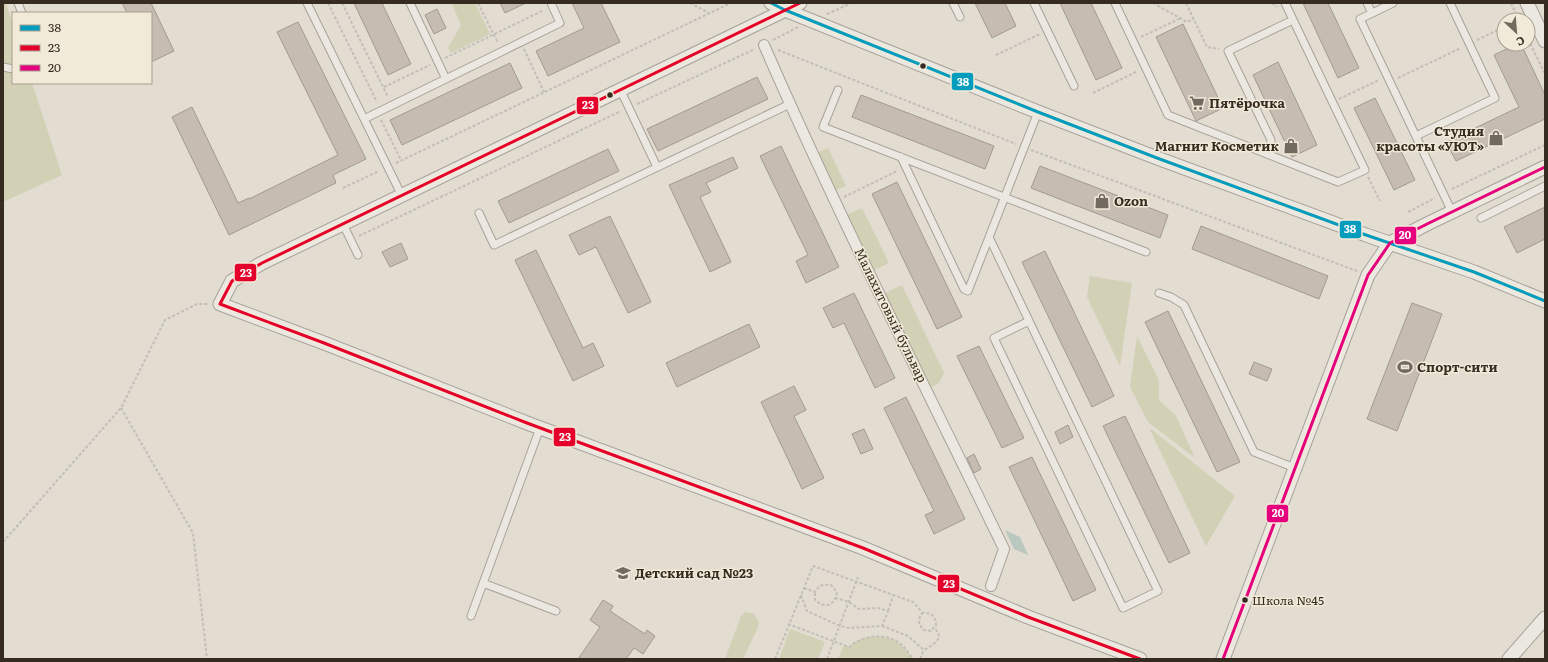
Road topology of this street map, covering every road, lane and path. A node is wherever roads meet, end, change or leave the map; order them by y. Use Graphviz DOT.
graph roads {
  1 [pos="306,3"];
  2 [pos="328,3"];
  3 [pos="342,3"];
  4 [pos="410,3"];
  5 [pos="478,3"];
  6 [pos="690,3"];
  7 [pos="731,3"];
  8 [pos="771,3"];
  9 [pos="800,3"];
  10 [pos="842,3"];
  11 [pos="852,3"];
  12 [pos="953,3"];
  13 [pos="1034,3"];
  14 [pos="1115,3"];
  15 [pos="1152,3"];
  16 [pos="1186,3"];
  17 [pos="1285,3"];
  18 [pos="1367,3"];
  19 [pos="1393,3"];
  20 [pos="1450,3"];
  21 [pos="1527,3"];
  22 [pos="552,5"];
  23 [pos="847,5"];
  24 [pos="785,10"];
  25 [pos="709,13"];
  26 [pos="1372,13"];
  27 [pos="824,15"];
  28 [pos="960,17"];
  29 [pos="1181,18"];
  30 [pos="1194,19"];
  31 [pos="1293,20"];
  32 [pos="801,26"];
  33 [pos="1047,30"];
  34 [pos="1496,31"];
  35 [pos="494,35"];
  36 [pos="1133,41"];
  37 [pos="1545,41"];
  38 [pos="521,42"];
  39 [pos="764,44"];
  40 [pos="1469,44"];
  41 [pos="1228,51"];
  42 [pos="502,52"];
  43 [pos="1534,52"];
  44 [pos="996,55"];
  45 [pos="438,61"];
  46 [pos="1146,68"];
  47 [pos="1545,74"];
  48 [pos="446,79"];
  49 [pos="1388,79"];
  50 [pos="1074,86"];
  51 [pos="384,87"];
  52 [pos="620,89"];
  53 [pos="838,90"];
  54 [pos="544,92"];
  55 [pos="1093,93"];
  56 [pos="1332,102"];
  57 [pos="790,104"];
  58 [pos="392,105"];
  59 [pos="629,108"];
  60 [pos="379,111"];
  61 [pos="1038,112"];
  62 [pos="364,119"];
  63 [pos="1416,136"];
  64 [pos="1545,145"];
  65 [pos="1024,148"];
  66 [pos="1270,155"];
  67 [pos="901,157"];
  68 [pos="401,160"];
  69 [pos="387,167"];
  70 [pos="657,167"];
  71 [pos="1545,167"];
  72 [pos="906,168"];
  73 [pos="1365,170"];
  74 [pos="1545,186"];
  75 [pos="343,188"];
  76 [pos="1443,194"];
  77 [pos="402,196"];
  78 [pos="1004,198"];
  79 [pos="835,201"];
  80 [pos="1380,201"];
  81 [pos="1408,212"];
  82 [pos="1452,212"];
  83 [pos="479,213"];
  84 [pos="1480,218"];
  85 [pos="343,224"];
  86 [pos="989,237"];
  87 [pos="351,240"];
  88 [pos="1390,243"];
  89 [pos="1146,252"];
  90 [pos="358,255"];
  91 [pos="1368,275"];
  92 [pos="1159,293"];
  93 [pos="1545,301"];
  94 [pos="220,304"];
  95 [pos="1030,321"];
  96 [pos="122,408"];
  97 [pos="540,428"];
  98 [pos="1295,468"];
  99 [pos="3,542"];
  100 [pos="858,578"];
  101 [pos="856,582"];
  102 [pos="483,583"];
  103 [pos="991,586"];
  104 [pos="803,588"];
  105 [pos="815,592"];
  106 [pos="801,594"];
  107 [pos="894,595"];
  108 [pos="836,598"];
  109 [pos="849,602"];
  110 [pos="556,611"];
  111 [pos="888,611"];
  112 [pos="922,613"];
  113 [pos="471,616"];
  114 [pos="1545,618"];
  115 [pos="788,624"];
  116 [pos="840,626"];
  117 [pos="882,626"];
  118 [pos="934,628"];
  119 [pos="834,641"];
  120 [pos="924,650"];
  121 [pos="207,659"];
  122 [pos="775,659"];
  123 [pos="827,659"];
  124 [pos="913,659"];
  125 [pos="920,659"];
  126 [pos="1140,659"];
  127 [pos="1224,659"];
  128 [pos="1509,659"];
  1 -- 62 [label="lane"];
  2 -- 60 [label="path"];
  3 -- 51 [label="path"];
  4 -- 45 [label="lane"];
  5 -- 35 [label="path"];
  6 -- 25 [label="path"];
  7 -- 25 [label="path"];
  8 -- 24 [label="street"];
  9 -- 24 [label="street"];
  10 -- 23 [label="path"];
  11 -- 23 [label="path"];
  12 -- 28 [label="lane"];
  13 -- 33 [label="lane"];
  14 -- 36 [label="lane"];
  15 -- 29 [label="path"];
  16 -- 30 [label="path"];
  17 -- 31 [label="lane"];
  18 -- 26 [label="lane"];
  19 -- 26 [label="lane"];
  20 -- 40 [label="lane"];
  21 -- 37 [label="street"];
  22 -- 35 [label="path"];
  22 -- 38 [label="lane"];
  23 -- 27 [label="path"];
  24 -- 52 [label="street"];
  24 -- 61 [label="street"];
  25 -- 54 [label="path"];
  26 -- 49 [label="lane"];
  29 -- 30 [label="path"];
  29 -- 36 [label="path"];
  30 -- 41 [label="path"];
  31 -- 41 [label="lane"];
  31 -- 56 [label="lane"];
  32 -- 39 [label="path"];
  33 -- 44 [label="path"];
  33 -- 50 [label="lane"];
  34 -- 40 [label="path"];
  35 -- 42 [label="path"];
  35 -- 45 [label="path"];
  36 -- 46 [label="lane"];
  38 -- 42 [label="lane"];
  38 -- 54 [label="path"];
  39 -- 57 [label="street, Малахитовый бульвар"];
  39 -- 59 [label="path"];
  39 -- 65 [label="path"];
  40 -- 49 [label="path"];
  40 -- 63 [label="lane"];
  41 -- 66 [label="lane"];
  42 -- 48 [label="lane"];
  43 -- 47 [label="path"];
  45 -- 48 [label="lane"];
  45 -- 51 [label="path"];
  46 -- 55 [label="path"];
  46 -- 66 [label="lane"];
  48 -- 58 [label="lane"];
  49 -- 56 [label="path"];
  49 -- 63 [label="lane"];
  51 -- 58 [label="path"];
  52 -- 59 [label="lane"];
  52 -- 77 [label="street"];
  53 -- 67 [label="lane"];
  54 -- 68 [label="path"];
  56 -- 73 [label="lane"];
  57 -- 70 [label="lane"];
  57 -- 79 [label="street, Малахитовый бульвар"];
  58 -- 60 [label="lane"];
  59 -- 70 [label="lane"];
  59 -- 87 [label="path"];
  60 -- 62 [label="lane"];
  60 -- 68 [label="path"];
  61 -- 65 [label="lane"];
  61 -- 88 [label="street"];
  62 -- 69 [label="lane"];
  63 -- 76 [label="lane"];
  64 -- 76 [label="path"];
  65 -- 78 [label="lane"];
  65 -- 91 [label="path"];
  66 -- 73 [label="lane"];
  67 -- 72 [label="lane"];
  67 -- 78 [label="lane"];
  68 -- 69 [label="path"];
  69 -- 75 [label="path"];
  69 -- 77 [label="lane"];
  70 -- 83 [label="lane"];
  71 -- 82 [label="street"];
  72 -- 79 [label="path"];
  72 -- 86 [label="lane"];
  73 -- 80 [label="path"];
  74 -- 84 [label="lane"];
  76 -- 81 [label="path"];
  76 -- 82 [label="lane"];
  77 -- 85 [label="street"];
  78 -- 86 [label="lane"];
  78 -- 89 [label="lane"];
  79 -- 103 [label="street, Малахитовый бульвар"];
  82 -- 88 [label="street"];
  85 -- 87 [label="lane"];
  85 -- 94 [label="street"];
  86 -- 95 [label="lane"];
  87 -- 90 [label="lane"];
  88 -- 91 [label="street"];
  88 -- 93 [label="street"];
  91 -- 98 [label="street"];
  92 -- 98 [label="lane"];
  94 -- 96 [label="path"];
  94 -- 97 [label="street"];
  95 -- 95 [label="lane"];
  96 -- 99 [label="path"];
  96 -- 121 [label="path"];
  97 -- 102 [label="lane"];
  97 -- 126 [label="street"];
  98 -- 127 [label="street"];
  100 -- 101 [label="path"];
  101 -- 104 [label="path"];
  101 -- 107 [label="path"];
  101 -- 109 [label="path"];
  102 -- 110 [label="lane"];
  102 -- 113 [label="lane"];
  104 -- 105 [label="path"];
  104 -- 106 [label="path"];
  105 -- 108 [label="path"];
  105 -- 108 [label="path"];
  106 -- 115 [label="path"];
  106 -- 116 [label="path"];
  107 -- 111 [label="path"];
  107 -- 112 [label="path"];
  108 -- 109 [label="path"];
  109 -- 111 [label="path"];
  109 -- 116 [label="path"];
  111 -- 117 [label="path"];
  112 -- 118 [label="path"];
  112 -- 118 [label="path"];
  114 -- 128 [label="street"];
  115 -- 119 [label="path"];
  115 -- 122 [label="path"];
  116 -- 117 [label="path"];
  116 -- 119 [label="path"];
  117 -- 120 [label="path"];
  118 -- 120 [label="path"];
  119 -- 123 [label="path"];
  119 -- 124 [label="path"];
  120 -- 125 [label="path"];
}
